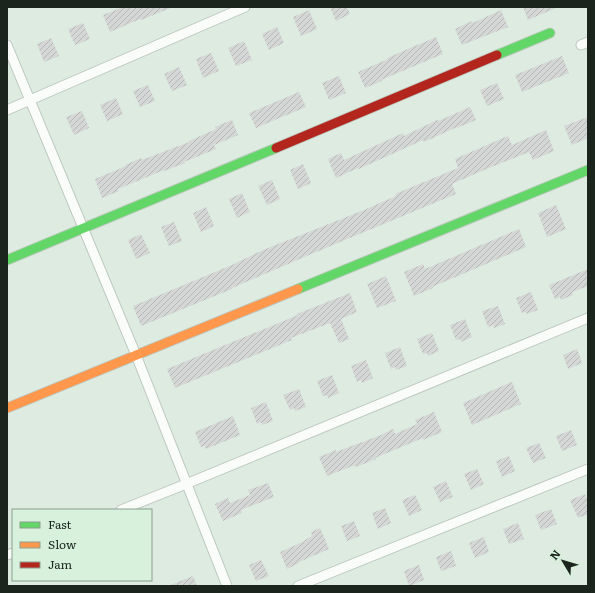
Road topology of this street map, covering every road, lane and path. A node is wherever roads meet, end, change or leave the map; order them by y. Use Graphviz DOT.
graph roads {
  1 [pos="245,7"];
  2 [pos="550,33"];
  3 [pos="7,45"];
  4 [pos="29,100"];
  5 [pos="7,110"];
  6 [pos="588,170"];
  7 [pos="83,227"];
  8 [pos="7,260"];
  9 [pos="588,318"];
  10 [pos="136,355"];
  11 [pos="7,408"];
  12 [pos="588,469"];
  13 [pos="186,484"];
  14 [pos="124,509"];
  15 [pos="227,586"];
  16 [pos="298,586"];
  1 -- 4 [label="street"];
  2 -- 7 [label="street"];
  3 -- 4 [label="street"];
  4 -- 5 [label="street"];
  4 -- 7 [label="street"];
  6 -- 10 [label="street"];
  7 -- 8 [label="street"];
  7 -- 10 [label="street"];
  9 -- 13 [label="street"];
  10 -- 11 [label="street"];
  10 -- 13 [label="street"];
  12 -- 16 [label="street"];
  13 -- 14 [label="street"];
  13 -- 15 [label="street"];
}
